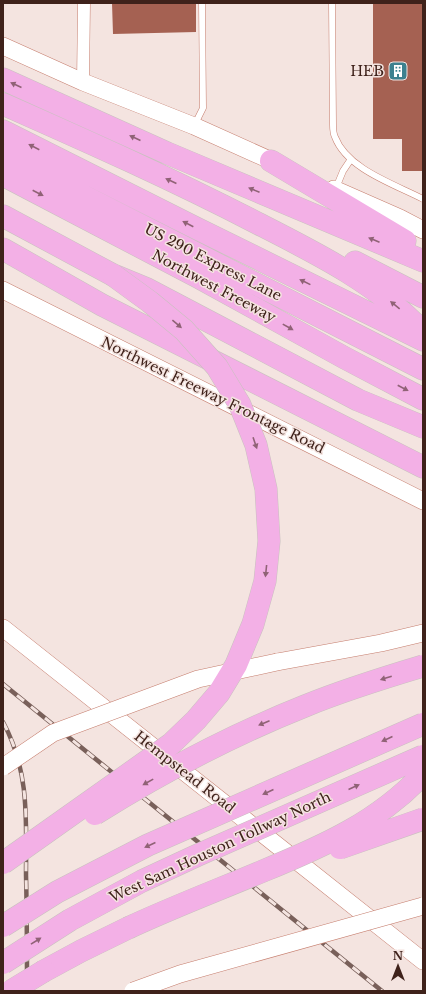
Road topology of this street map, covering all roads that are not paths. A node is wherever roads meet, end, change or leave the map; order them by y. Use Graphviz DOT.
graph roads {
  1 [pos="84,3"];
  2 [pos="202,3"];
  3 [pos="332,3"];
  4 [pos="3,46"];
  5 [pos="3,79"];
  6 [pos="83,82"];
  7 [pos="3,104"];
  8 [pos="194,126"];
  9 [pos="3,131"];
  10 [pos="3,154"];
  11 [pos="351,159"];
  12 [pos="271,161"];
  13 [pos="3,175"];
  14 [pos="335,190"];
  15 [pos="423,199"];
  16 [pos="3,216"];
  17 [pos="265,227"];
  18 [pos="423,230"];
  19 [pos="3,249"];
  20 [pos="423,252"];
  21 [pos="423,261"];
  22 [pos="3,266"];
  23 [pos="113,275"];
  24 [pos="3,290"];
  25 [pos="423,297"];
  26 [pos="102,305"];
  27 [pos="423,332"];
  28 [pos="423,340"];
  29 [pos="423,369"];
  30 [pos="423,399"];
  31 [pos="423,428"];
  32 [pos="423,467"];
  33 [pos="423,501"];
  34 [pos="3,628"];
  35 [pos="423,633"];
  36 [pos="423,666"];
  37 [pos="423,724"];
  38 [pos="423,756"];
  39 [pos="3,767"];
  40 [pos="423,774"];
  41 [pos="423,819"];
  42 [pos="290,860"];
  43 [pos="3,863"];
  44 [pos="3,878"];
  45 [pos="423,906"];
  46 [pos="3,926"];
  47 [pos="423,961"];
  48 [pos="3,962"];
  49 [pos="11,991"];
  50 [pos="133,991"];
  1 -- 6 [label="street"];
  2 -- 8 [label="lane"];
  3 -- 11 [label="lane"];
  4 -- 6 [label="main road"];
  21 -- 5 [label="highway, one-way"];
  6 -- 8 [label="main road"];
  17 -- 7 [label="highway, one-way"];
  8 -- 12 [label="main road"];
  28 -- 9 [label="highway, one-way"];
  10 -- 29 [label="highway, US 290 Express Lane"];
  11 -- 14 [label="lane"];
  11 -- 15 [label="lane"];
  12 -- 14 [label="main road"];
  12 -- 20 [label="highway"];
  13 -- 30 [label="highway, Northwest Freeway, one-way"];
  14 -- 18 [label="main road"];
  16 -- 23 [label="highway"];
  17 -- 25 [label="highway"];
  27 -- 17 [label="highway, one-way"];
  19 -- 26 [label="highway"];
  22 -- 26 [label="highway"];
  23 -- 31 [label="highway, bridge"];
  23 -- 43 [label="highway, one-way, bridge"];
  24 -- 33 [label="main road, Northwest Freeway Frontage Road"];
  26 -- 32 [label="highway"];
  34 -- 47 [label="main road, Hempstead Road"];
  35 -- 39 [label="main road, bridge"];
  36 -- 44 [label="highway, one-way, bridge"];
  37 -- 46 [label="highway, West Sam Houston Tollway North, one-way, bridge"];
  48 -- 38 [label="highway, West Sam Houston Tollway North, one-way, bridge"];
  40 -- 42 [label="highway, bridge"];
  41 -- 42 [label="highway, bridge"];
  42 -- 49 [label="highway, bridge"];
  45 -- 50 [label="main road, bridge"];
}
